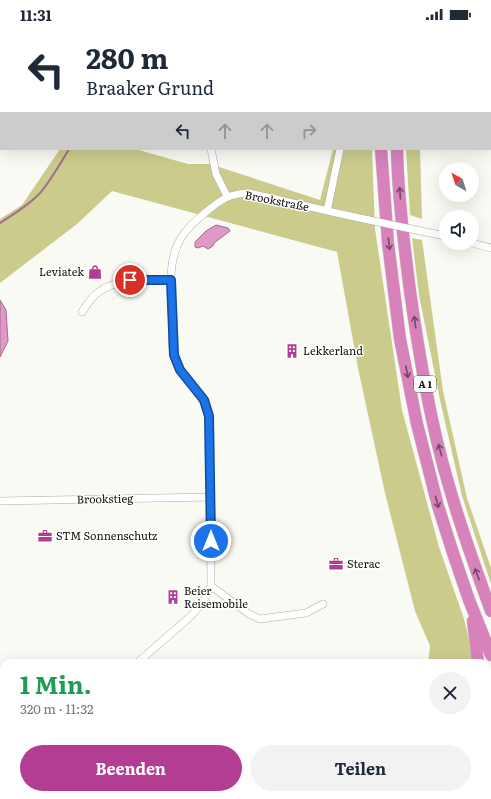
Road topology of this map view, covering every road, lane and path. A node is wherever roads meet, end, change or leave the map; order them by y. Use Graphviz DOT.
graph roads {
  1 [pos="211,150"];
  2 [pos="340,150"];
  3 [pos="381,150"];
  4 [pos="398,150"];
  5 [pos="227,196"];
  6 [pos="327,211"];
  7 [pos="439,235"];
  8 [pos="479,245"];
  9 [pos="491,248"];
  10 [pos="171,280"];
  11 [pos="82,312"];
  12 [pos="211,497"];
  13 [pos="0,501"];
  14 [pos="211,586"];
  15 [pos="470,600"];
  16 [pos="323,604"];
  17 [pos="491,611"];
  18 [pos="491,654"];
  19 [pos="142,659"];
  20 [pos="477,659"];
  21 [pos="0,799"];
  22 [pos="8,799"];
  1 -- 5 [label="street"];
  2 -- 6 [label="street"];
  3 -- 15 [label="highway, A 1, one-way"];
  17 -- 4 [label="highway, A 1, one-way"];
  5 -- 6 [label="street, Brookstraße"];
  5 -- 10 [label="street"];
  6 -- 7 [label="street, Brookstraße, bridge"];
  8 -- 9 [label="street"];
  10 -- 11 [label="street"];
  10 -- 12 [label="street"];
  12 -- 13 [label="street, Brookstieg"];
  12 -- 14 [label="street"];
  14 -- 16 [label="street"];
  14 -- 19 [label="street"];
  15 -- 18 [label="highway, A 1"];
  15 -- 20 [label="highway"];
  21 -- 22 [label="street"];
}
